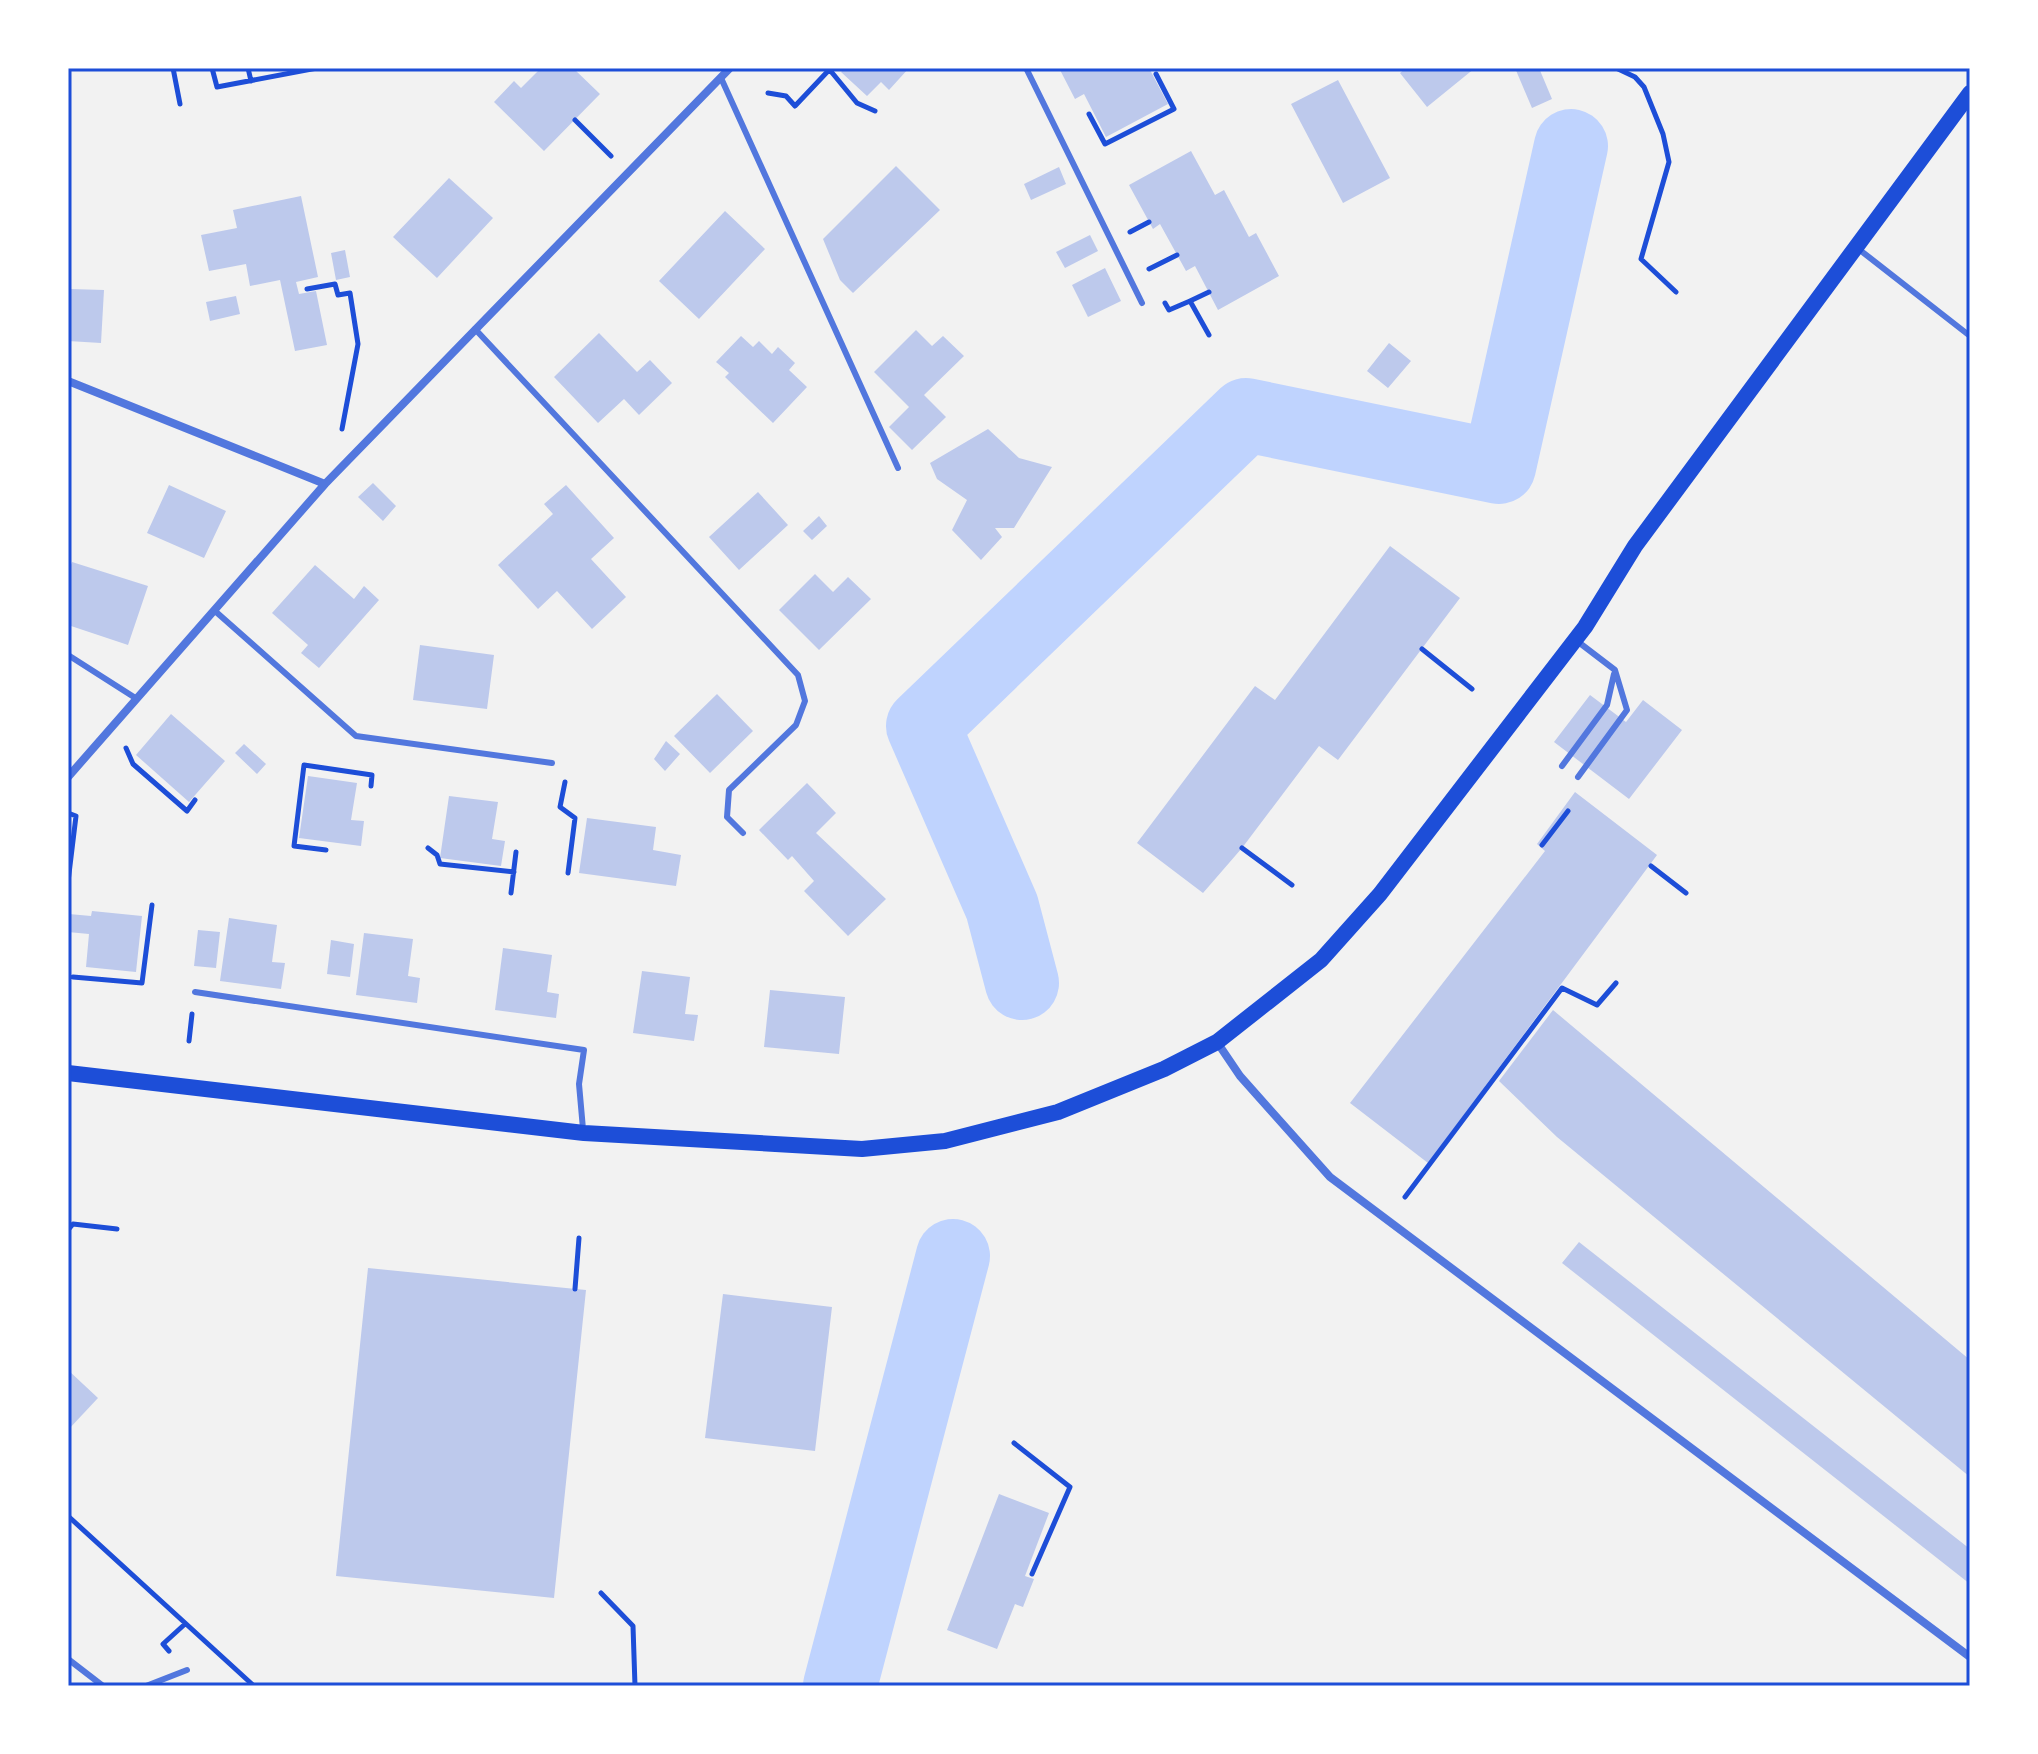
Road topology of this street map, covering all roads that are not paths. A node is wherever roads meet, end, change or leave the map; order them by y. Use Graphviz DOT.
graph roads {
  1 [pos="730,68"];
  2 [pos="1026,68"];
  3 [pos="721,78"];
  4 [pos="1970,93"];
  5 [pos="1855,247"];
  6 [pos="1142,303"];
  7 [pos="475,329"];
  8 [pos="1970,336"];
  9 [pos="68,381"];
  10 [pos="898,468"];
  11 [pos="325,484"];
  12 [pos="215,611"];
  13 [pos="1575,639"];
  14 [pos="68,655"];
  15 [pos="1615,670"];
  16 [pos="137,699"];
  17 [pos="552,763"];
  18 [pos="1562,766"];
  19 [pos="68,777"];
  20 [pos="1578,777"];
  21 [pos="743,833"];
  22 [pos="195,992"];
  23 [pos="1217,1042"];
  24 [pos="68,1073"];
  25 [pos="584,1133"];
  26 [pos="1970,1657"];
  27 [pos="68,1659"];
  28 [pos="187,1670"];
  29 [pos="103,1686"];
  30 [pos="146,1686"];
  1 -- 3 [label="street"];
  2 -- 6 [label="lane"];
  3 -- 7 [label="street"];
  3 -- 10 [label="lane"];
  4 -- 5 [label="main road"];
  5 -- 8 [label="lane"];
  5 -- 13 [label="main road"];
  7 -- 11 [label="street"];
  7 -- 21 [label="lane"];
  9 -- 11 [label="street"];
  11 -- 12 [label="street"];
  12 -- 16 [label="street"];
  12 -- 17 [label="lane"];
  13 -- 15 [label="lane"];
  13 -- 23 [label="main road"];
  14 -- 16 [label="lane"];
  15 -- 18 [label="lane"];
  15 -- 20 [label="lane"];
  16 -- 19 [label="street"];
  22 -- 25 [label="lane"];
  23 -- 25 [label="main road"];
  23 -- 26 [label="street"];
  24 -- 25 [label="main road"];
  27 -- 29 [label="lane"];
  28 -- 30 [label="lane"];
}
